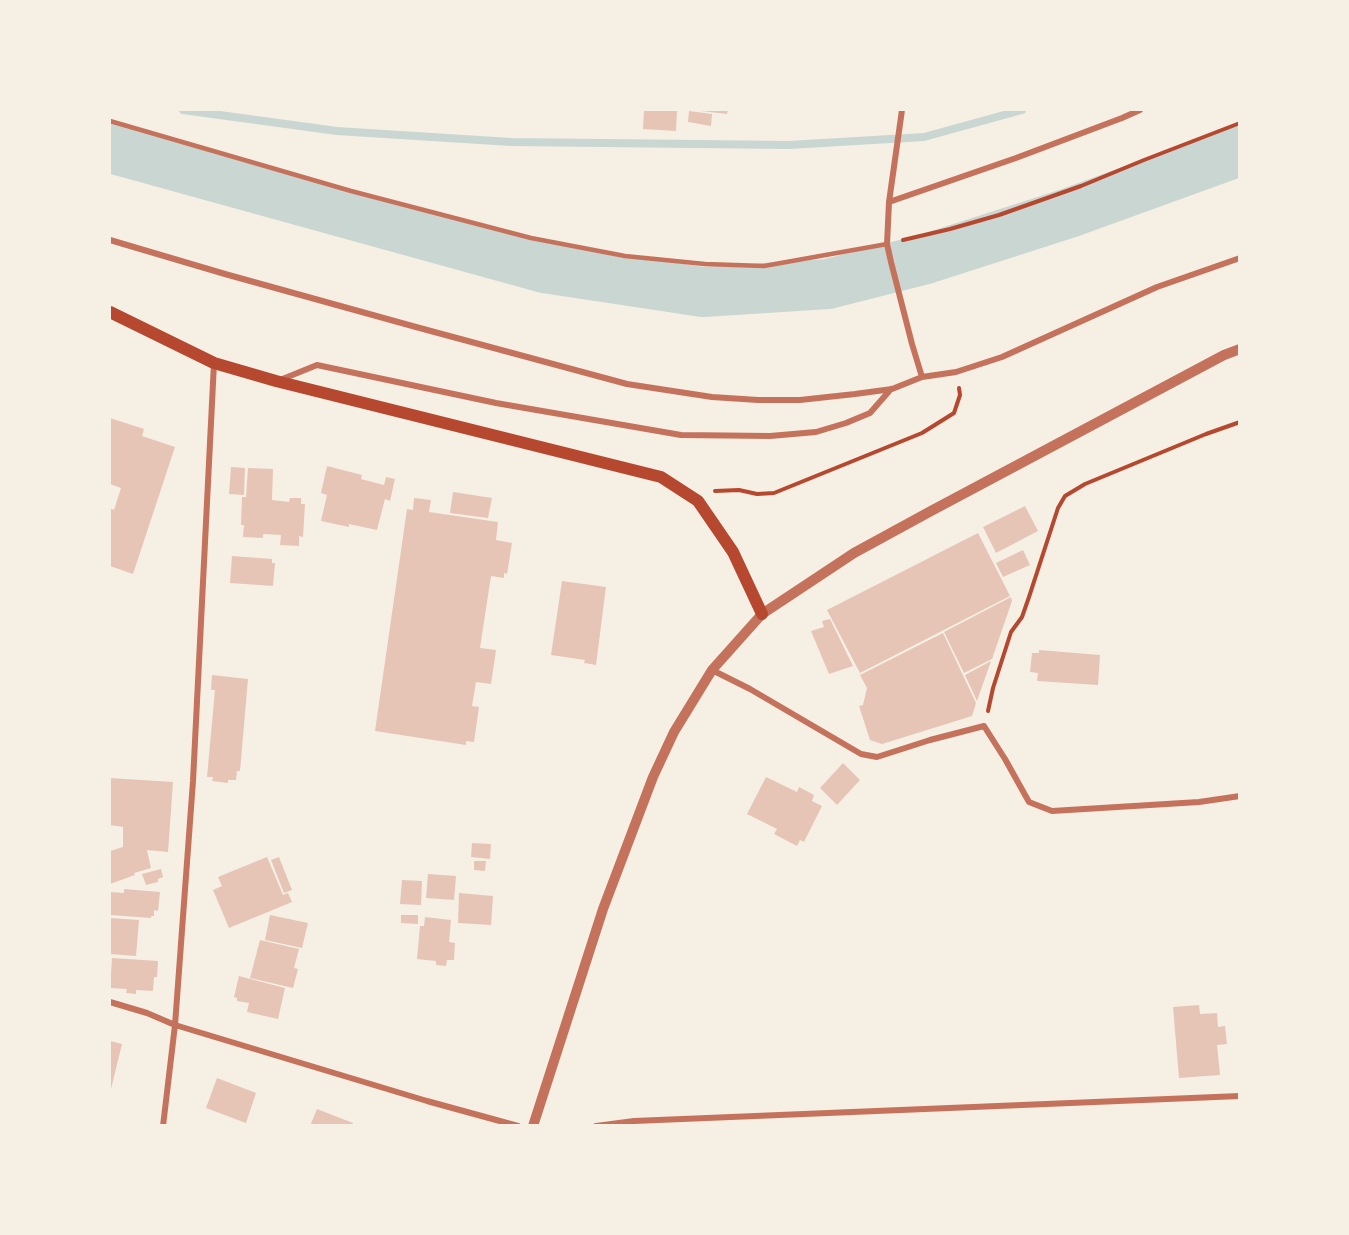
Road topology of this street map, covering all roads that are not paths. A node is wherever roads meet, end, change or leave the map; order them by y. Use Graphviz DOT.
graph roads {
  1 [pos="902,110"];
  2 [pos="1140,110"];
  3 [pos="110,121"];
  4 [pos="889,202"];
  5 [pos="110,240"];
  6 [pos="888,244"];
  7 [pos="1239,258"];
  8 [pos="110,312"];
  9 [pos="1239,349"];
  10 [pos="214,363"];
  11 [pos="922,377"];
  12 [pos="276,381"];
  13 [pos="892,389"];
  14 [pos="762,614"];
  15 [pos="712,670"];
  16 [pos="1239,796"];
  17 [pos="110,1002"];
  18 [pos="175,1025"];
  19 [pos="1239,1096"];
  20 [pos="163,1125"];
  21 [pos="518,1125"];
  22 [pos="533,1125"];
  23 [pos="596,1125"];
  1 -- 4 [label="street"];
  2 -- 4 [label="street"];
  3 -- 6 [label="lane"];
  4 -- 6 [label="street"];
  5 -- 13 [label="street"];
  6 -- 11 [label="street"];
  7 -- 11 [label="street"];
  8 -- 10 [label="main road"];
  9 -- 14 [label="street"];
  10 -- 12 [label="main road"];
  10 -- 18 [label="street"];
  11 -- 13 [label="street"];
  12 -- 13 [label="street"];
  12 -- 14 [label="main road"];
  14 -- 15 [label="street"];
  15 -- 16 [label="street"];
  15 -- 22 [label="street"];
  17 -- 18 [label="street"];
  18 -- 20 [label="street"];
  18 -- 21 [label="street"];
  19 -- 23 [label="street"];
}
